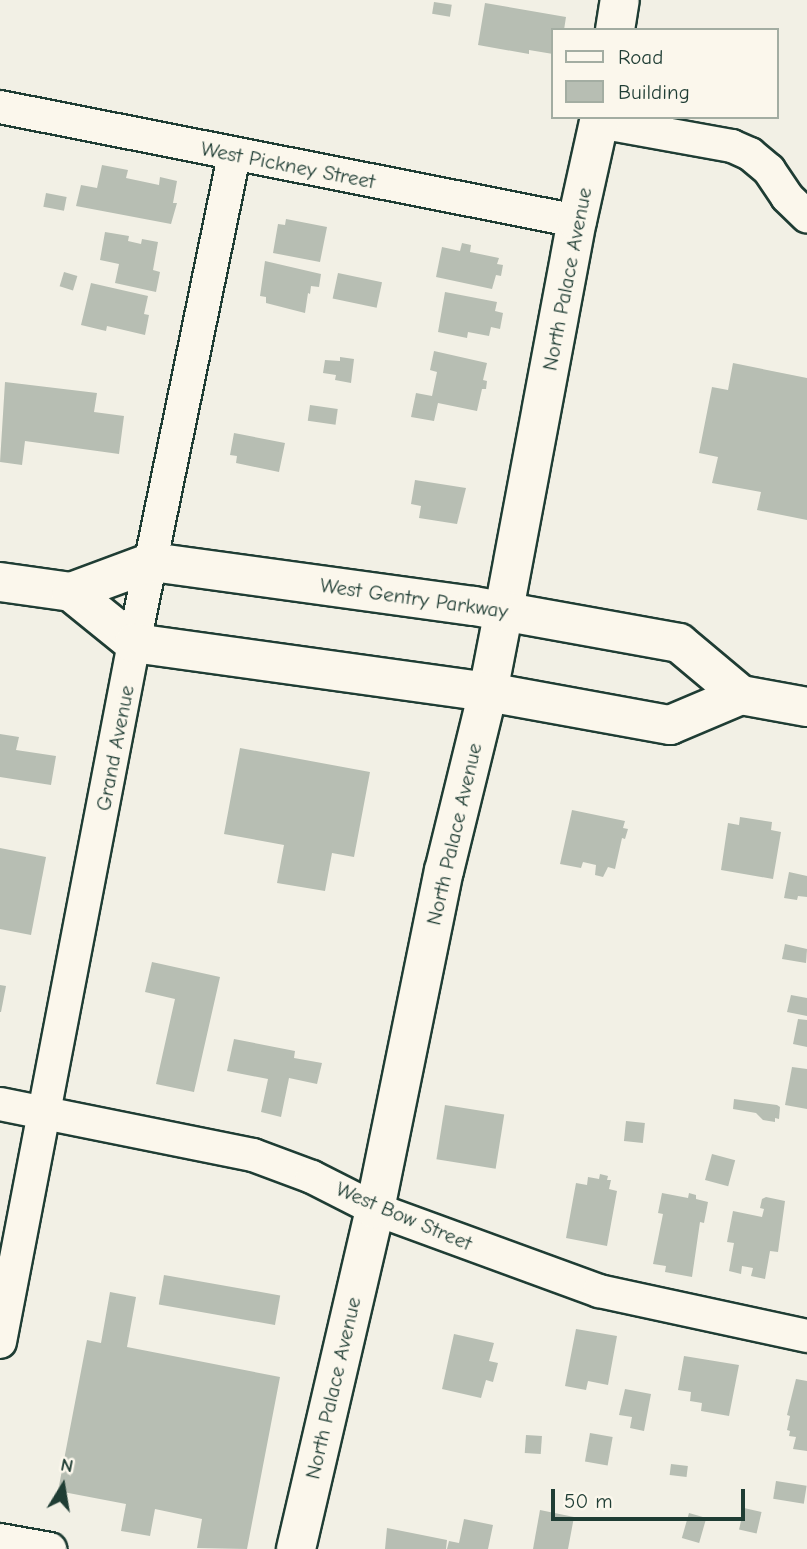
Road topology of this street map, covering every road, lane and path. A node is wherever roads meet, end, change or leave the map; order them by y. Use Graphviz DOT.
graph roads {
  1 [pos="620,0"];
  2 [pos="615,28"];
  3 [pos="0,107"];
  4 [pos="600,119"];
  5 [pos="234,155"];
  6 [pos="807,216"];
  7 [pos="577,221"];
  8 [pos="152,562"];
  9 [pos="0,582"];
  10 [pos="71,592"];
  11 [pos="504,610"];
  12 [pos="134,643"];
  13 [pos="488,692"];
  14 [pos="741,695"];
  15 [pos="807,707"];
  16 [pos="0,1104"];
  17 [pos="47,1112"];
  18 [pos="376,1209"];
  19 [pos="807,1336"];
  20 [pos="0,1342"];
  21 [pos="0,1539"];
  22 [pos="50,1549"];
  23 [pos="296,1549"];
  1 -- 2 [label="main road"];
  3 -- 5 [label="street, West Pickney Street"];
  4 -- 6 [label="street"];
  4 -- 7 [label="main road, North Palace Avenue"];
  5 -- 7 [label="street, West Pickney Street"];
  5 -- 8 [label="street, Grand Avenue"];
  7 -- 11 [label="main road, North Palace Avenue"];
  8 -- 10 [label="main road, West Gentry Parkway"];
  8 -- 11 [label="main road, West Gentry Parkway"];
  8 -- 12 [label="street, Grand Avenue"];
  9 -- 10 [label="main road, West Gentry Parkway"];
  10 -- 12 [label="main road"];
  11 -- 13 [label="main road, North Palace Avenue"];
  11 -- 14 [label="main road, West Gentry Parkway"];
  12 -- 13 [label="main road"];
  12 -- 17 [label="street, Grand Avenue"];
  13 -- 14 [label="main road"];
  13 -- 18 [label="main road, North Palace Avenue"];
  14 -- 15 [label="main road, West Gentry Parkway"];
  16 -- 17 [label="street, West Bow Street"];
  17 -- 18 [label="street, West Bow Street"];
  17 -- 20 [label="street, Grand Avenue"];
  18 -- 19 [label="street, West Bow Street"];
  18 -- 23 [label="main road, North Palace Avenue"];
  21 -- 22 [label="street"];
}
